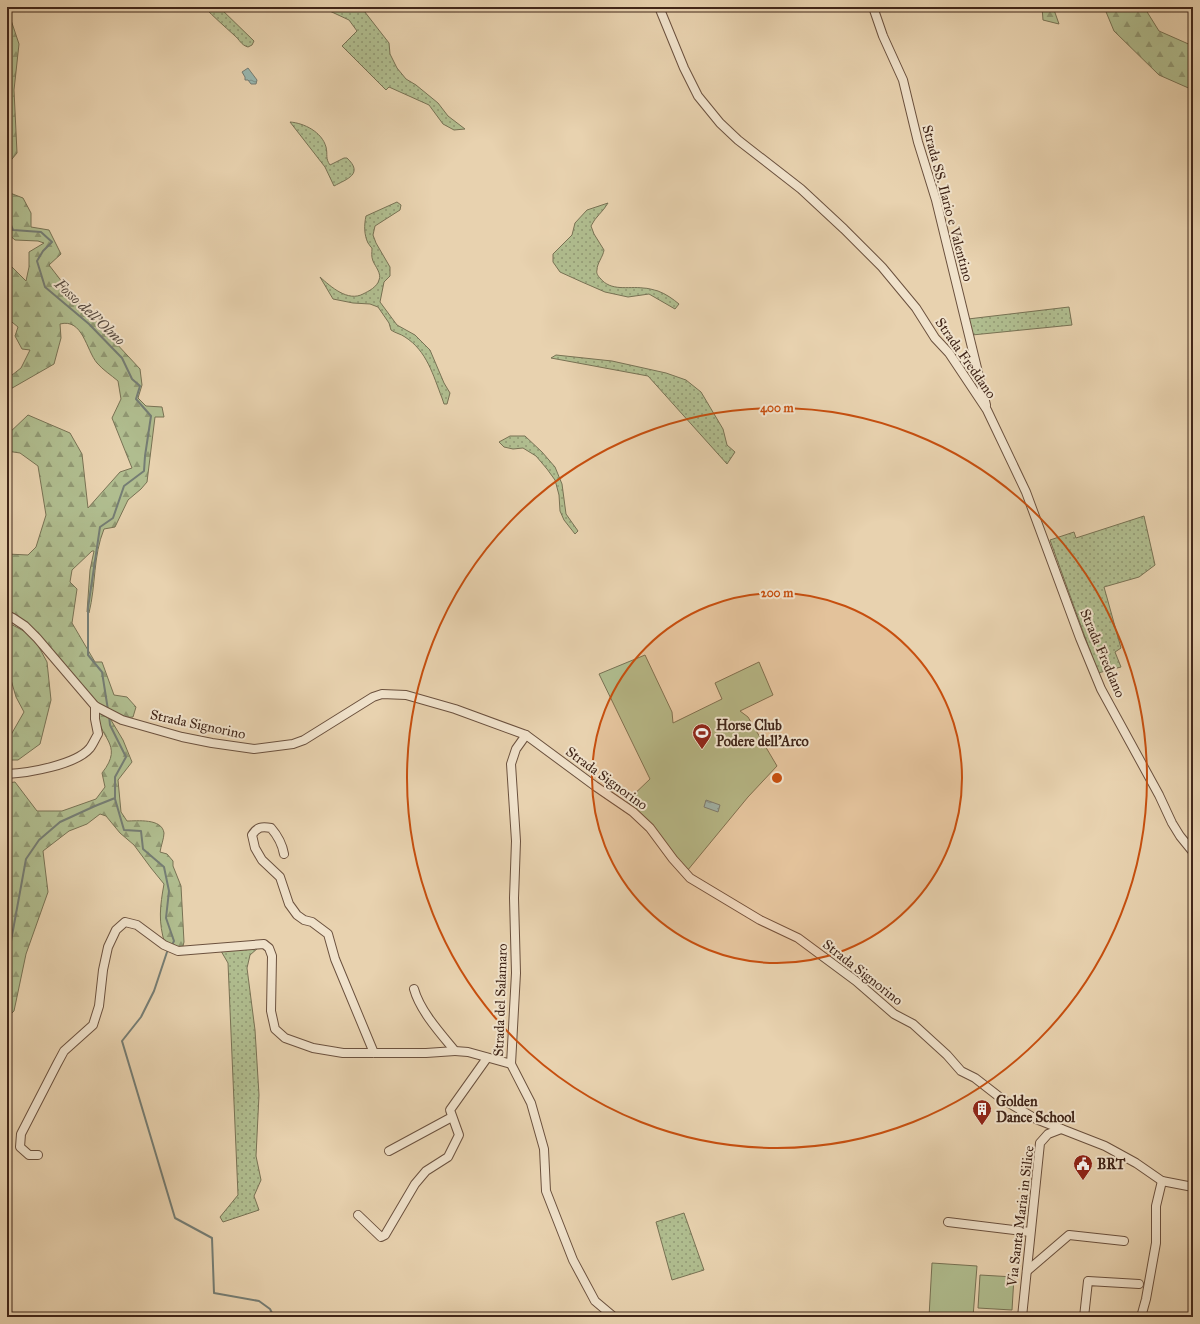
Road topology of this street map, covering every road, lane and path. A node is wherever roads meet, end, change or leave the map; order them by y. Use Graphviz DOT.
graph roads {
  1 [pos="659,7"];
  2 [pos="873,7"];
  3 [pos="987,410"];
  4 [pos="7,615"];
  5 [pos="95,706"];
  6 [pos="526,735"];
  7 [pos="7,774"];
  8 [pos="1193,852"];
  9 [pos="284,854"];
  10 [pos="414,989"];
  11 [pos="455,1051"];
  12 [pos="374,1053"];
  13 [pos="487,1058"];
  14 [pos="511,1064"];
  15 [pos="452,1117"];
  16 [pos="1061,1129"];
  17 [pos="389,1151"];
  18 [pos="38,1155"];
  19 [pos="1162,1181"];
  20 [pos="1193,1187"];
  21 [pos="358,1215"];
  22 [pos="948,1222"];
  23 [pos="1030,1232"];
  24 [pos="1124,1241"];
  25 [pos="1027,1270"];
  26 [pos="1139,1284"];
  27 [pos="614,1317"];
  28 [pos="1022,1317"];
  29 [pos="1084,1317"];
  30 [pos="1141,1317"];
  1 -- 3 [label="street, Strada Freddano"];
  2 -- 3 [label="street, Strada SS. Ilario e Valentino"];
  3 -- 8 [label="street, Strada Freddano"];
  4 -- 5 [label="street, Strada Signorino"];
  5 -- 6 [label="street, Strada Signorino"];
  5 -- 7 [label="street"];
  6 -- 14 [label="street, Strada del Salamaro"];
  6 -- 16 [label="street, Strada Signorino"];
  9 -- 12 [label="street"];
  10 -- 11 [label="street"];
  11 -- 12 [label="street"];
  11 -- 13 [label="street"];
  12 -- 18 [label="street"];
  13 -- 14 [label="street"];
  13 -- 15 [label="street"];
  14 -- 27 [label="street, Strada del Salamaro"];
  15 -- 17 [label="street"];
  15 -- 21 [label="street"];
  16 -- 19 [label="street, Strada Signorino"];
  16 -- 23 [label="street, Via Santa Maria in Silice"];
  19 -- 20 [label="street, Strada Signorino"];
  19 -- 30 [label="street"];
  22 -- 23 [label="street"];
  23 -- 25 [label="street, Via Santa Maria in Silice"];
  24 -- 25 [label="street"];
  25 -- 28 [label="street, Via Santa Maria in Silice"];
  26 -- 29 [label="street"];
}
